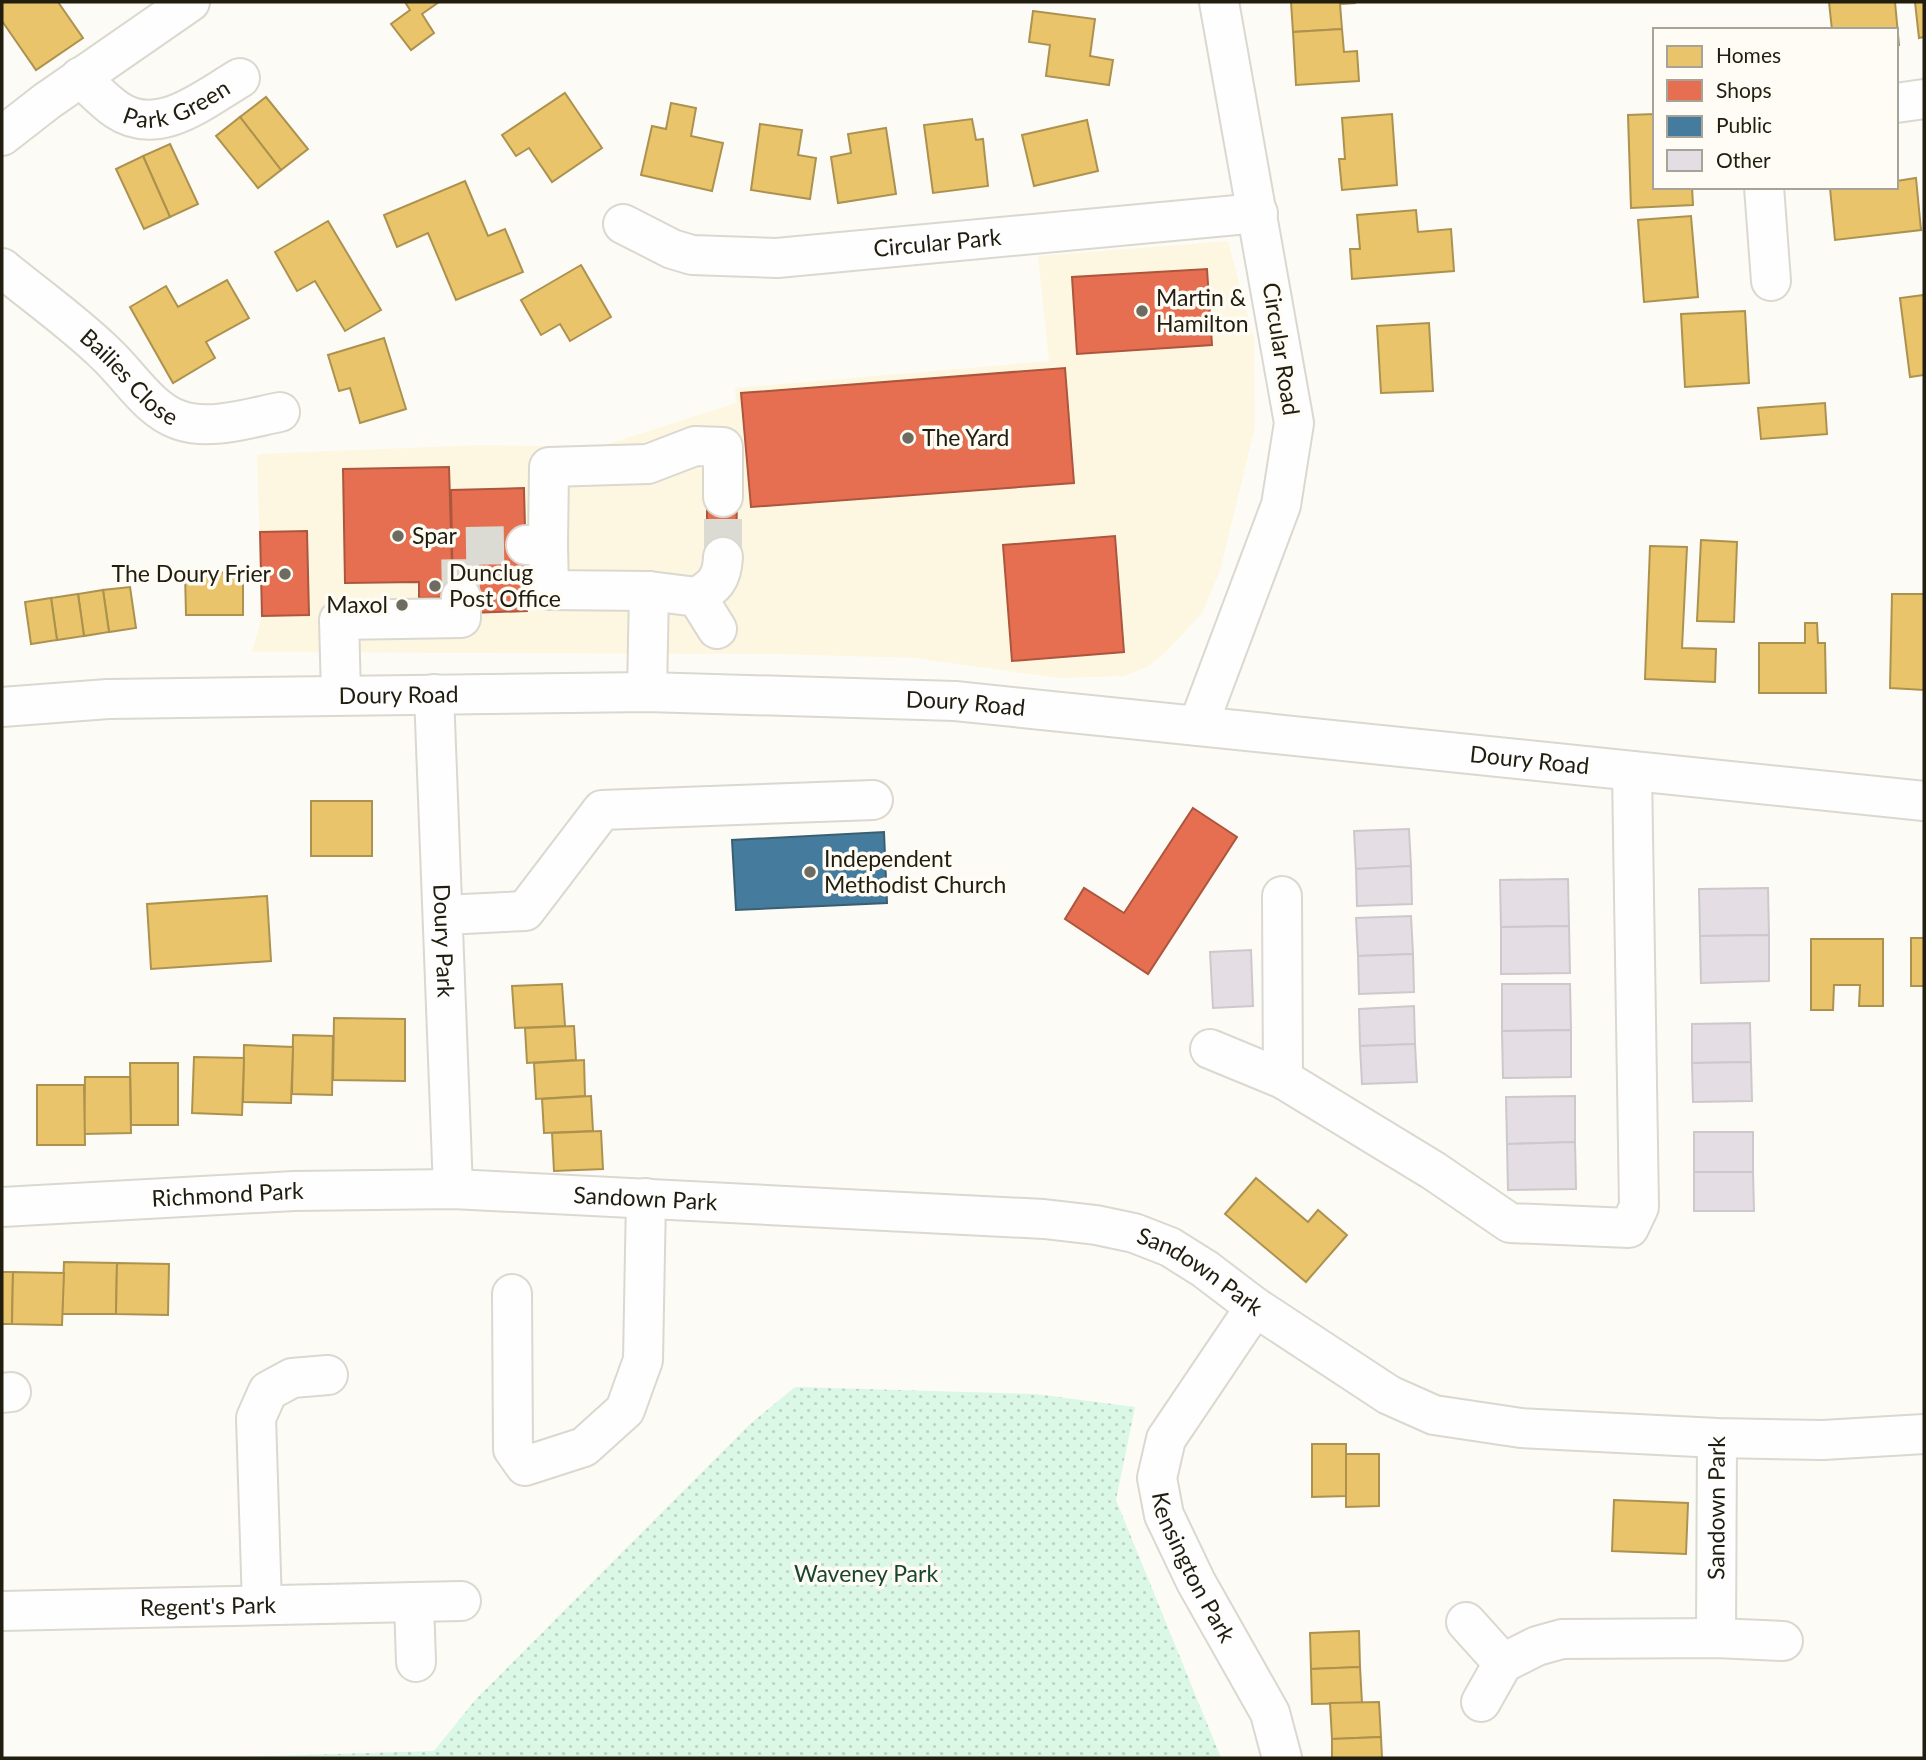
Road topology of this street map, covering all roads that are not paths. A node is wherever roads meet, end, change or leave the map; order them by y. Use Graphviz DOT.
graph roads {
  1 [pos="190,2"];
  2 [pos="1219,2"];
  3 [pos="80,77"];
  4 [pos="240,78"];
  5 [pos="1924,99"];
  6 [pos="1898,103"];
  7 [pos="2,136"];
  8 [pos="1764,189"];
  9 [pos="1258,213"];
  10 [pos="623,224"];
  11 [pos="2,268"];
  12 [pos="1771,281"];
  13 [pos="280,412"];
  14 [pos="723,497"];
  15 [pos="723,557"];
  16 [pos="649,591"];
  17 [pos="461,597"];
  18 [pos="648,692"];
  19 [pos="341,694"];
  20 [pos="434,694"];
  21 [pos="2,707"];
  22 [pos="1198,726"];
  23 [pos="1632,771"];
  24 [pos="873,800"];
  25 [pos="1924,801"];
  26 [pos="1282,896"];
  27 [pos="444,915"];
  28 [pos="1209,1049"];
  29 [pos="1283,1079"];
  30 [pos="453,1189"];
  31 [pos="646,1198"];
  32 [pos="2,1207"];
  33 [pos="512,1294"];
  34 [pos="1255,1307"];
  35 [pos="328,1375"];
  36 [pos="1924,1434"];
  37 [pos="1717,1438"];
  38 [pos="461,1601"];
  39 [pos="414,1602"];
  40 [pos="262,1605"];
  41 [pos="2,1611"];
  42 [pos="1466,1622"];
  43 [pos="1716,1638"];
  44 [pos="1783,1641"];
  45 [pos="416,1662"];
  46 [pos="1503,1662"];
  47 [pos="1481,1702"];
  48 [pos="1282,1758"];
  1 -- 3 [label="street"];
  2 -- 9 [label="street, Circular Road"];
  3 -- 4 [label="street, Park Green"];
  3 -- 7 [label="street"];
  5 -- 6 [label="street"];
  8 -- 12 [label="street"];
  9 -- 10 [label="street, Circular Park"];
  9 -- 22 [label="street, Circular Road"];
  11 -- 13 [label="street, Bailies Close"];
  14 -- 16 [label="street"];
  15 -- 16 [label="street"];
  16 -- 18 [label="street"];
  17 -- 19 [label="street"];
  18 -- 20 [label="street, Doury Road"];
  18 -- 22 [label="street, Doury Road"];
  19 -- 20 [label="street, Doury Road"];
  19 -- 21 [label="street, Doury Road"];
  20 -- 27 [label="street, Doury Park"];
  22 -- 23 [label="street, Doury Road"];
  23 -- 25 [label="street, Doury Road"];
  23 -- 29 [label="street"];
  24 -- 27 [label="street"];
  26 -- 29 [label="street"];
  27 -- 30 [label="street, Doury Park"];
  28 -- 29 [label="street"];
  30 -- 31 [label="street, Sandown Park"];
  30 -- 32 [label="street, Richmond Park"];
  31 -- 33 [label="street"];
  31 -- 34 [label="street, Sandown Park"];
  34 -- 37 [label="street, Sandown Park"];
  34 -- 48 [label="street, Kensington Park"];
  35 -- 40 [label="street"];
  36 -- 37 [label="street"];
  37 -- 43 [label="street, Sandown Park"];
  38 -- 39 [label="street, Regent's Park"];
  39 -- 40 [label="street, Regent's Park"];
  39 -- 45 [label="street"];
  40 -- 41 [label="street, Regent's Park"];
  42 -- 46 [label="street"];
  43 -- 44 [label="street"];
  43 -- 46 [label="street"];
  46 -- 47 [label="street"];
}
